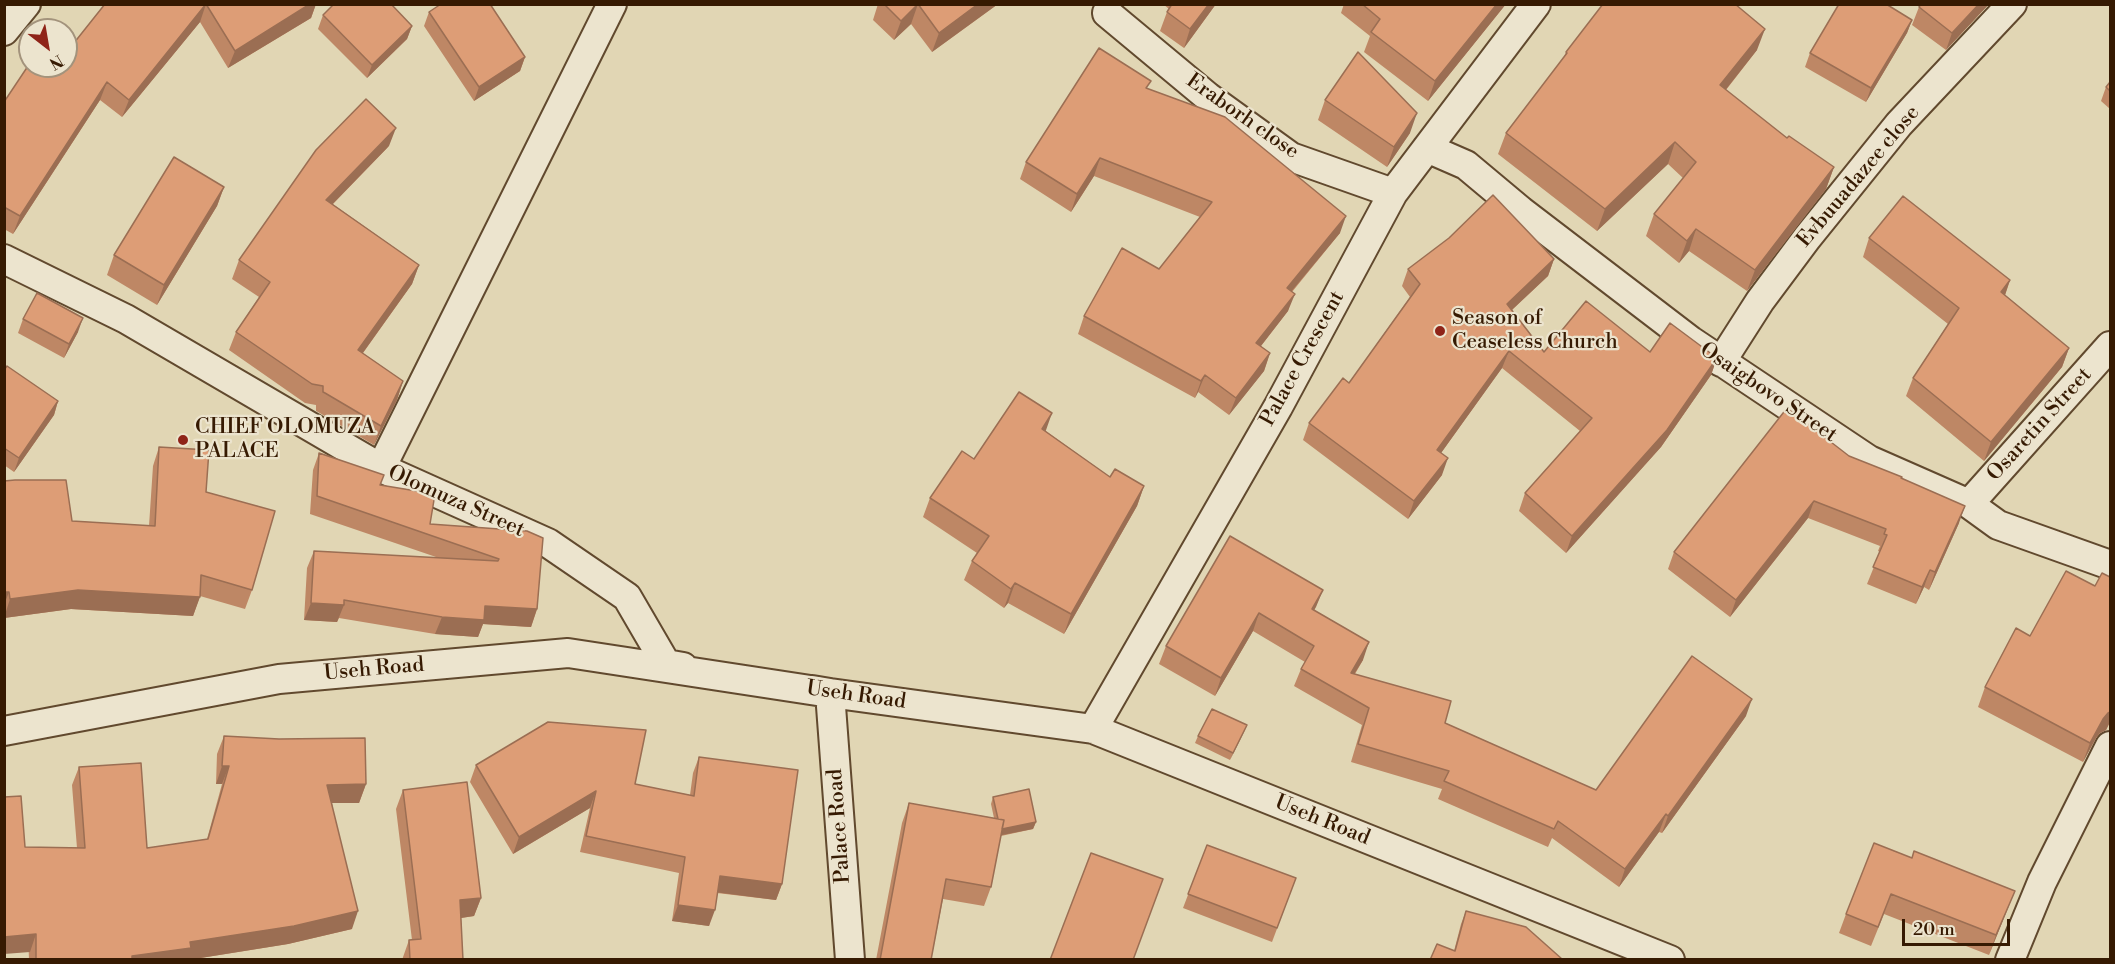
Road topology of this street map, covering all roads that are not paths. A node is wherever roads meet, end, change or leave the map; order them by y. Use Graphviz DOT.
graph roads {
  1 [pos="26,4"];
  2 [pos="612,4"];
  3 [pos="1536,4"];
  4 [pos="2013,4"];
  5 [pos="1107,14"];
  6 [pos="4,31"];
  7 [pos="1427,148"];
  8 [pos="1392,193"];
  9 [pos="4,260"];
  10 [pos="2110,346"];
  11 [pos="1721,362"];
  12 [pos="381,468"];
  13 [pos="1969,504"];
  14 [pos="2110,565"];
  15 [pos="830,693"];
  16 [pos="1094,729"];
  17 [pos="4,731"];
  18 [pos="2110,746"];
  19 [pos="850,960"];
  20 [pos="1670,960"];
  21 [pos="2010,960"];
  1 -- 6 [label="street"];
  2 -- 12 [label="street"];
  3 -- 7 [label="street, Palace Crescent"];
  4 -- 11 [label="street, Evbuuadazee close"];
  5 -- 8 [label="street, Eraborh close"];
  7 -- 8 [label="street, Palace Crescent"];
  7 -- 11 [label="street, Osaigbovo Street"];
  8 -- 16 [label="street, Palace Crescent"];
  9 -- 12 [label="street, Olomuza Street"];
  10 -- 13 [label="street, Osaretin Street"];
  11 -- 13 [label="street, Osaigbovo Street"];
  12 -- 15 [label="street, Olomuza Street"];
  13 -- 14 [label="street, Osaigbovo Street"];
  15 -- 16 [label="street, Useh Road"];
  15 -- 17 [label="street, Useh Road"];
  15 -- 19 [label="street, Palace Road"];
  16 -- 20 [label="street, Useh Road"];
  18 -- 21 [label="street"];
}
